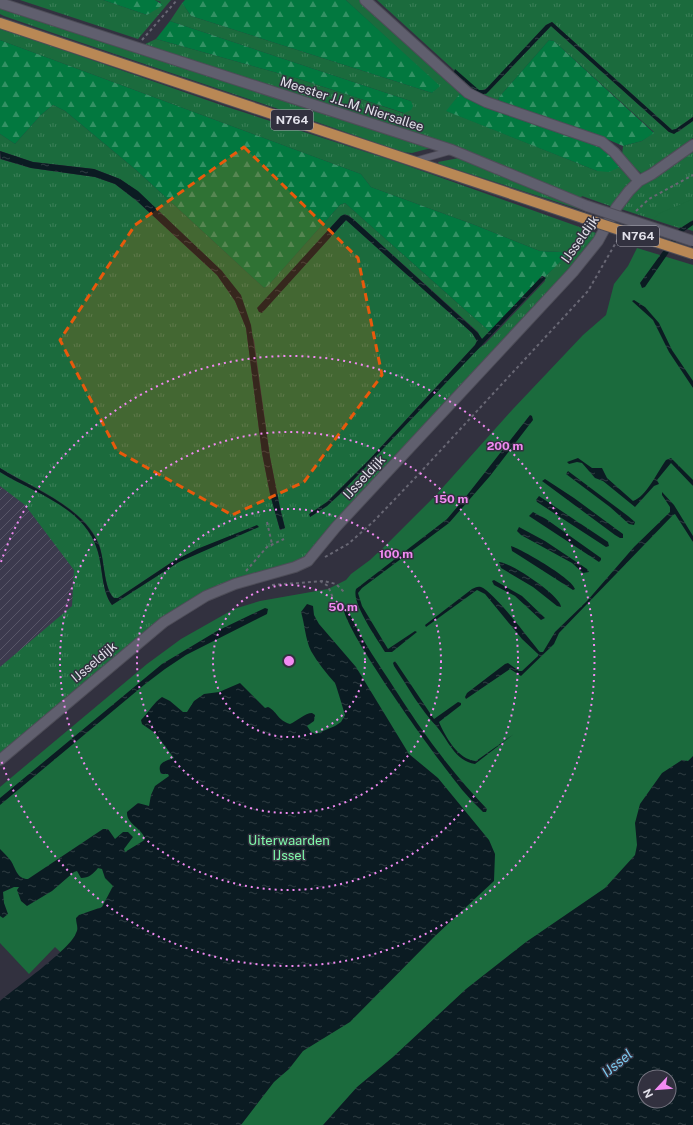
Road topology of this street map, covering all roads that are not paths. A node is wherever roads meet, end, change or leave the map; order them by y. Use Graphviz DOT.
graph roads {
  1 [pos="365,0"];
  2 [pos="0,3"];
  3 [pos="0,23"];
  4 [pos="693,145"];
  5 [pos="452,150"];
  6 [pos="414,161"];
  7 [pos="639,181"];
  8 [pos="693,241"];
  9 [pos="693,254"];
  10 [pos="0,760"];
  1 -- 7 [label="street"];
  2 -- 5 [label="street, Meester J.L.M. Niersallee"];
  3 -- 6 [label="main road, N764"];
  4 -- 7 [label="street, IJsseldijk"];
  5 -- 6 [label="lane"];
  5 -- 8 [label="street, Meester J.L.M. Niersallee, bridge"];
  6 -- 9 [label="main road, N764, bridge"];
  7 -- 10 [label="street, IJsseldijk"];
}
